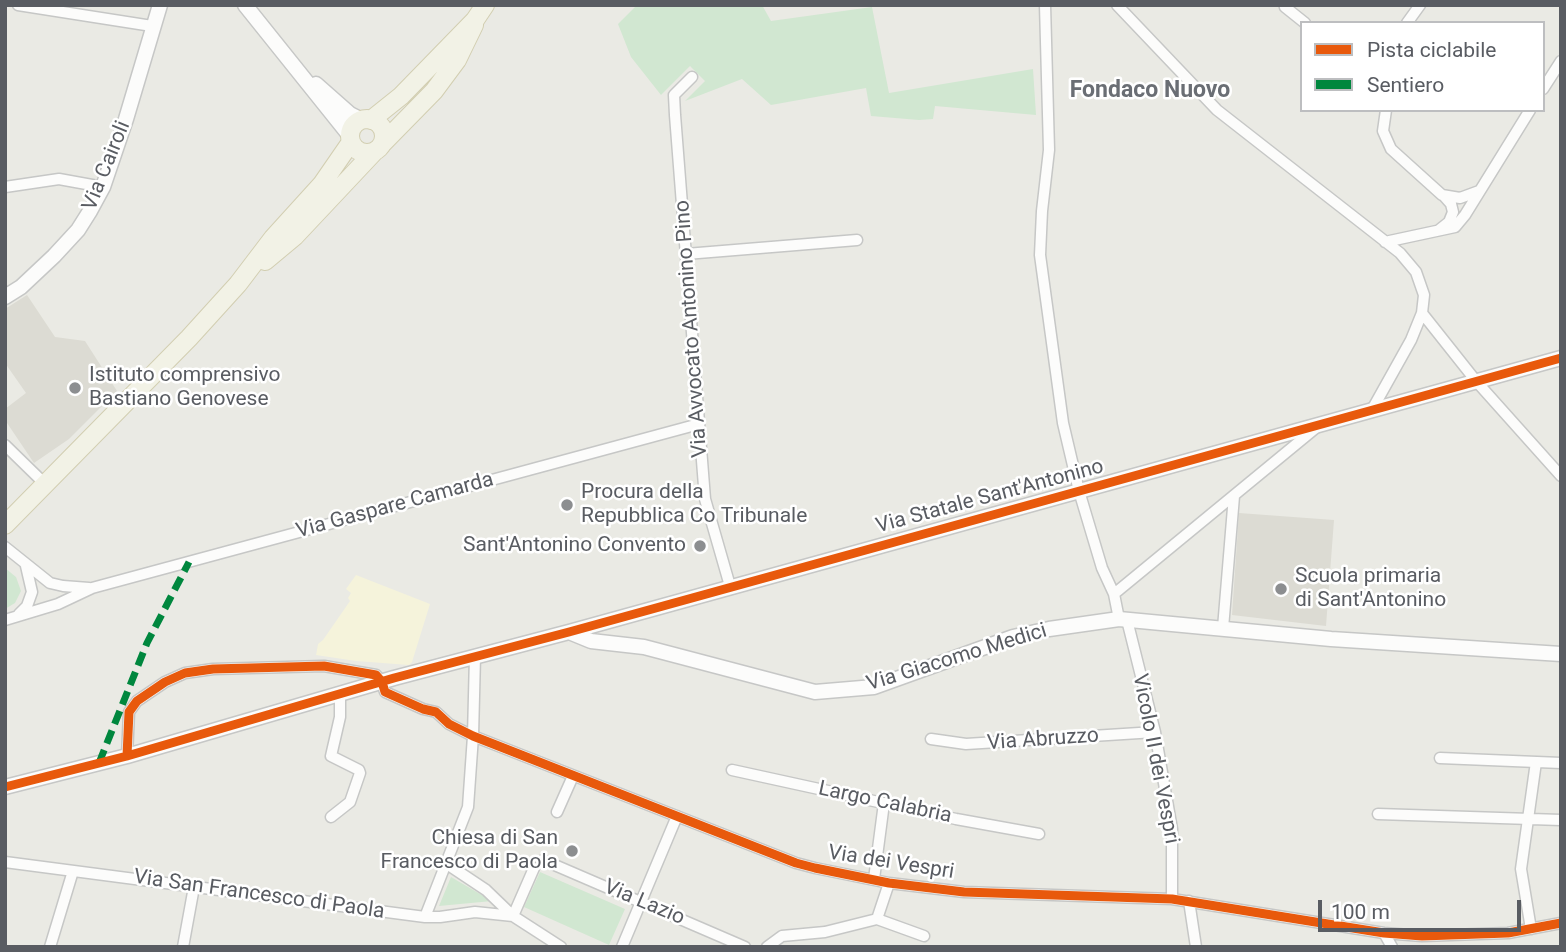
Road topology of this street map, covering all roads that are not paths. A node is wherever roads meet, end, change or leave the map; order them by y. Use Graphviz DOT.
graph roads {
  1 [pos="18,5"];
  2 [pos="160,5"];
  3 [pos="245,5"];
  4 [pos="1045,5"];
  5 [pos="1117,5"];
  6 [pos="1286,5"];
  7 [pos="1420,5"];
  8 [pos="480,13"];
  9 [pos="1302,21"];
  10 [pos="1408,21"];
  11 [pos="152,26"];
  12 [pos="1561,61"];
  13 [pos="297,67"];
  14 [pos="692,77"];
  15 [pos="1545,86"];
  16 [pos="1386,112"];
  17 [pos="1529,112"];
  18 [pos="367,120"];
  19 [pos="350,139"];
  20 [pos="378,147"];
  21 [pos="5,187"];
  22 [pos="103,187"];
  23 [pos="1479,191"];
  24 [pos="1443,195"];
  25 [pos="1434,233"];
  26 [pos="858,240"];
  27 [pos="1385,242"];
  28 [pos="686,254"];
  29 [pos="238,284"];
  30 [pos="5,297"];
  31 [pos="1423,313"];
  32 [pos="1561,358"];
  33 [pos="1476,380"];
  34 [pos="1373,408"];
  35 [pos="1323,422"];
  36 [pos="699,424"];
  37 [pos="5,445"];
  38 [pos="1561,476"];
  39 [pos="46,485"];
  40 [pos="1079,491"];
  41 [pos="1234,496"];
  42 [pos="5,525"];
  43 [pos="5,548"];
  44 [pos="26,566"];
  45 [pos="730,586"];
  46 [pos="92,588"];
  47 [pos="1114,594"];
  48 [pos="11,618"];
  49 [pos="1123,619"];
  50 [pos="1223,628"];
  51 [pos="569,632"];
  52 [pos="1561,654"];
  53 [pos="475,656"];
  54 [pos="382,682"];
  55 [pos="336,695"];
  56 [pos="1155,732"];
  57 [pos="473,736"];
  58 [pos="931,739"];
  59 [pos="127,755"];
  60 [pos="1440,758"];
  61 [pos="1536,762"];
  62 [pos="1561,763"];
  63 [pos="732,770"];
  64 [pos="573,776"];
  65 [pos="5,787"];
  66 [pos="884,803"];
  67 [pos="557,812"];
  68 [pos="1378,814"];
  69 [pos="331,817"];
  70 [pos="677,817"];
  71 [pos="1528,819"];
  72 [pos="1561,820"];
  73 [pos="1038,834"];
  74 [pos="5,862"];
  75 [pos="447,864"];
  76 [pos="73,871"];
  77 [pos="874,879"];
  78 [pos="890,883"];
  79 [pos="194,887"];
  80 [pos="1172,899"];
  81 [pos="1189,901"];
  82 [pos="641,902"];
  83 [pos="513,916"];
  84 [pos="425,917"];
  85 [pos="877,919"];
  86 [pos="1561,923"];
  87 [pos="1531,929"];
  88 [pos="1384,933"];
  89 [pos="924,936"];
  90 [pos="50,947"];
  91 [pos="183,947"];
  92 [pos="561,947"];
  93 [pos="622,947"];
  94 [pos="745,947"];
  95 [pos="767,947"];
  96 [pos="1196,947"];
  97 [pos="1392,947"];
  1 -- 11 [label="street"];
  2 -- 11 [label="street, Via Cairoli"];
  3 -- 13 [label="street"];
  4 -- 40 [label="street, Vicolo II dei Vespri"];
  5 -- 27 [label="street"];
  6 -- 9 [label="street"];
  7 -- 10 [label="street"];
  8 -- 18 [label="main road"];
  8 -- 20 [label="main road"];
  11 -- 22 [label="street, Via Cairoli"];
  12 -- 15 [label="street"];
  13 -- 18 [label="street"];
  13 -- 19 [label="street"];
  14 -- 28 [label="street, Via Avvocato Antonino Pino"];
  16 -- 24 [label="street"];
  17 -- 23 [label="street"];
  18 -- 19 [label="main road"];
  18 -- 20 [label="main road"];
  19 -- 20 [label="main road"];
  19 -- 29 [label="main road"];
  20 -- 29 [label="main road"];
  21 -- 22 [label="street"];
  22 -- 30 [label="street, Via Cairoli"];
  23 -- 24 [label="street"];
  23 -- 25 [label="street"];
  24 -- 25 [label="street"];
  25 -- 27 [label="street"];
  26 -- 28 [label="street"];
  27 -- 31 [label="street"];
  28 -- 36 [label="street, Via Avvocato Antonino Pino"];
  29 -- 39 [label="main road"];
  31 -- 33 [label="street"];
  31 -- 34 [label="street"];
  32 -- 33 [label="street, Via Statale Sant'Antonino"];
  33 -- 34 [label="street, Via Statale Sant'Antonino"];
  33 -- 38 [label="street"];
  34 -- 35 [label="street, Via Statale Sant'Antonino"];
  35 -- 40 [label="street, Via Statale Sant'Antonino"];
  35 -- 41 [label="street"];
  36 -- 45 [label="street, Via Avvocato Antonino Pino"];
  36 -- 46 [label="street, Via Gaspare Camarda"];
  37 -- 39 [label="street"];
  39 -- 42 [label="main road"];
  40 -- 45 [label="street, Via Statale Sant'Antonino"];
  40 -- 47 [label="street, Vicolo II dei Vespri"];
  41 -- 47 [label="street"];
  41 -- 50 [label="street"];
  43 -- 44 [label="street, Via Gaspare Camarda"];
  44 -- 46 [label="street, Via Gaspare Camarda"];
  44 -- 48 [label="street, Via Gaspare Camarda"];
  45 -- 51 [label="street, Via Statale Sant'Antonino"];
  46 -- 48 [label="street, Via Gaspare Camarda"];
  47 -- 49 [label="street, Vicolo II dei Vespri"];
  49 -- 50 [label="street, Via Giacomo Medici"];
  49 -- 51 [label="street, Via Giacomo Medici"];
  49 -- 56 [label="street, Vicolo II dei Vespri"];
  50 -- 52 [label="street, Via Giacomo Medici"];
  51 -- 53 [label="street, Via Statale Sant'Antonino"];
  53 -- 54 [label="street, Via Statale Sant'Antonino"];
  53 -- 57 [label="street"];
  54 -- 55 [label="street, Via Statale Sant'Antonino"];
  54 -- 57 [label="street, Via dei Vespri"];
  54 -- 59 [label="street, Via dei Vespri"];
  55 -- 59 [label="street"];
  55 -- 69 [label="street"];
  56 -- 58 [label="street, Via Abruzzo"];
  56 -- 80 [label="street, Vicolo II dei Vespri"];
  57 -- 64 [label="street, Via dei Vespri"];
  57 -- 75 [label="street"];
  59 -- 65 [label="street"];
  60 -- 61 [label="street"];
  61 -- 62 [label="street"];
  61 -- 71 [label="street"];
  63 -- 66 [label="street, Largo Calabria"];
  64 -- 67 [label="street"];
  64 -- 70 [label="street, Via dei Vespri"];
  66 -- 73 [label="street, Largo Calabria"];
  66 -- 77 [label="street"];
  68 -- 71 [label="street"];
  70 -- 77 [label="street, Via dei Vespri"];
  70 -- 82 [label="street"];
  71 -- 72 [label="street"];
  71 -- 87 [label="street"];
  74 -- 76 [label="street, Via San Francesco di Paola"];
  75 -- 83 [label="street, Via San Francesco di Paola"];
  75 -- 84 [label="street"];
  76 -- 79 [label="street, Via San Francesco di Paola"];
  76 -- 90 [label="street"];
  77 -- 78 [label="street, Via dei Vespri"];
  78 -- 80 [label="street, Via dei Vespri"];
  78 -- 85 [label="street"];
  79 -- 84 [label="street, Via San Francesco di Paola"];
  79 -- 91 [label="street"];
  80 -- 81 [label="street, Via dei Vespri"];
  81 -- 88 [label="street, Via dei Vespri"];
  81 -- 96 [label="street"];
  82 -- 83 [label="street, Via Lazio"];
  82 -- 93 [label="street"];
  82 -- 94 [label="street, Via Lazio"];
  83 -- 84 [label="street, Via San Francesco di Paola"];
  83 -- 92 [label="street, Via San Francesco di Paola"];
  85 -- 89 [label="street"];
  85 -- 95 [label="street"];
  86 -- 87 [label="street, Via dei Vespri"];
  87 -- 88 [label="street, Via dei Vespri"];
  88 -- 97 [label="street"];
}
